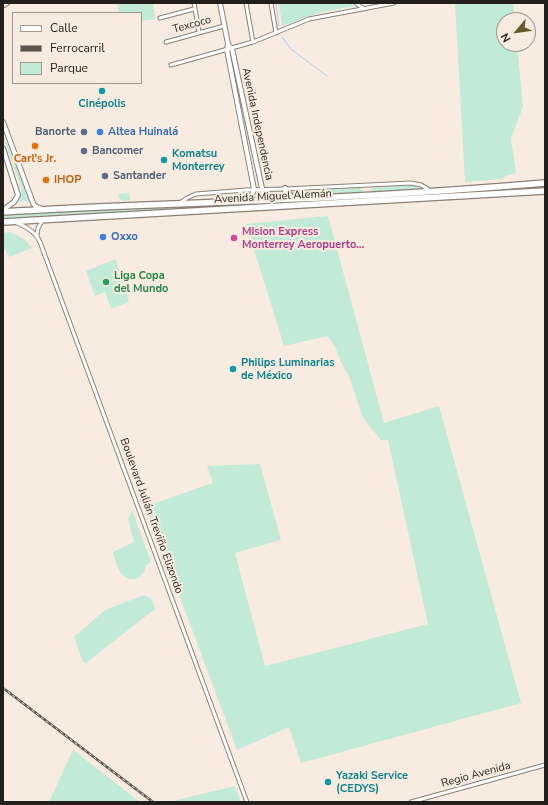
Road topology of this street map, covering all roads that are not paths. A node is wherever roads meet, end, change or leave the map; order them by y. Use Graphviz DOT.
graph roads {
  1 [pos="8,3"];
  2 [pos="194,3"];
  3 [pos="220,3"];
  4 [pos="246,3"];
  5 [pos="271,3"];
  6 [pos="356,3"];
  7 [pos="394,3"];
  8 [pos="3,6"];
  9 [pos="194,9"];
  10 [pos="364,9"];
  11 [pos="160,18"];
  12 [pos="224,26"];
  13 [pos="199,32"];
  14 [pos="277,32"];
  15 [pos="166,42"];
  16 [pos="254,42"];
  17 [pos="228,44"];
  18 [pos="232,49"];
  19 [pos="227,50"];
  20 [pos="171,65"];
  21 [pos="3,122"];
  22 [pos="5,134"];
  23 [pos="3,148"];
  24 [pos="21,173"];
  25 [pos="545,183"];
  26 [pos="254,189"];
  27 [pos="262,189"];
  28 [pos="285,189"];
  29 [pos="545,191"];
  30 [pos="432,192"];
  31 [pos="292,199"];
  32 [pos="277,200"];
  33 [pos="238,201"];
  34 [pos="180,203"];
  35 [pos="44,210"];
  36 [pos="3,211"];
  37 [pos="43,220"];
  38 [pos="3,222"];
  39 [pos="15,222"];
  40 [pos="37,236"];
  41 [pos="545,765"];
  42 [pos="247,802"];
  43 [pos="411,802"];
  1 -- 8 [label="street"];
  2 -- 9 [label="street"];
  3 -- 12 [label="street, Avenida Independencia"];
  4 -- 16 [label="street"];
  5 -- 14 [label="street"];
  6 -- 10 [label="street"];
  7 -- 10 [label="street"];
  9 -- 11 [label="street"];
  9 -- 13 [label="street"];
  10 -- 14 [label="street"];
  12 -- 13 [label="street, Texcoco"];
  12 -- 17 [label="street, Avenida Independencia"];
  13 -- 15 [label="street, Texcoco"];
  14 -- 16 [label="street"];
  16 -- 18 [label="street"];
  17 -- 18 [label="street, Avenida Independencia"];
  17 -- 19 [label="street, Avenida Independencia"];
  18 -- 19 [label="street"];
  18 -- 27 [label="street, Avenida Independencia"];
  19 -- 20 [label="street"];
  19 -- 26 [label="street, Avenida Independencia"];
  21 -- 24 [label="street"];
  22 -- 24 [label="street"];
  23 -- 36 [label="street"];
  24 -- 35 [label="street"];
  25 -- 30 [label="highway, Avenida Miguel Alemán"];
  26 -- 27 [label="street"];
  26 -- 33 [label="street, Avenida Independencia"];
  26 -- 34 [label="street"];
  27 -- 28 [label="street"];
  27 -- 32 [label="street, Avenida Independencia"];
  28 -- 30 [label="street"];
  28 -- 31 [label="highway"];
  29 -- 37 [label="highway, Avenida Miguel Alemán"];
  30 -- 31 [label="highway, Avenida Miguel Alemán"];
  31 -- 32 [label="highway, Avenida Miguel Alemán"];
  32 -- 33 [label="highway, Avenida Miguel Alemán"];
  33 -- 34 [label="highway, Avenida Miguel Alemán"];
  34 -- 35 [label="highway, Avenida Miguel Alemán"];
  35 -- 36 [label="highway, Avenida Miguel Alemán"];
  37 -- 39 [label="highway, Avenida Miguel Alemán"];
  37 -- 40 [label="street"];
  38 -- 39 [label="highway, Avenida Miguel Alemán"];
  39 -- 40 [label="street"];
  40 -- 42 [label="street, Boulevard Julián Treviño Elizondo"];
  41 -- 43 [label="street, Regio Avenida"];
}
